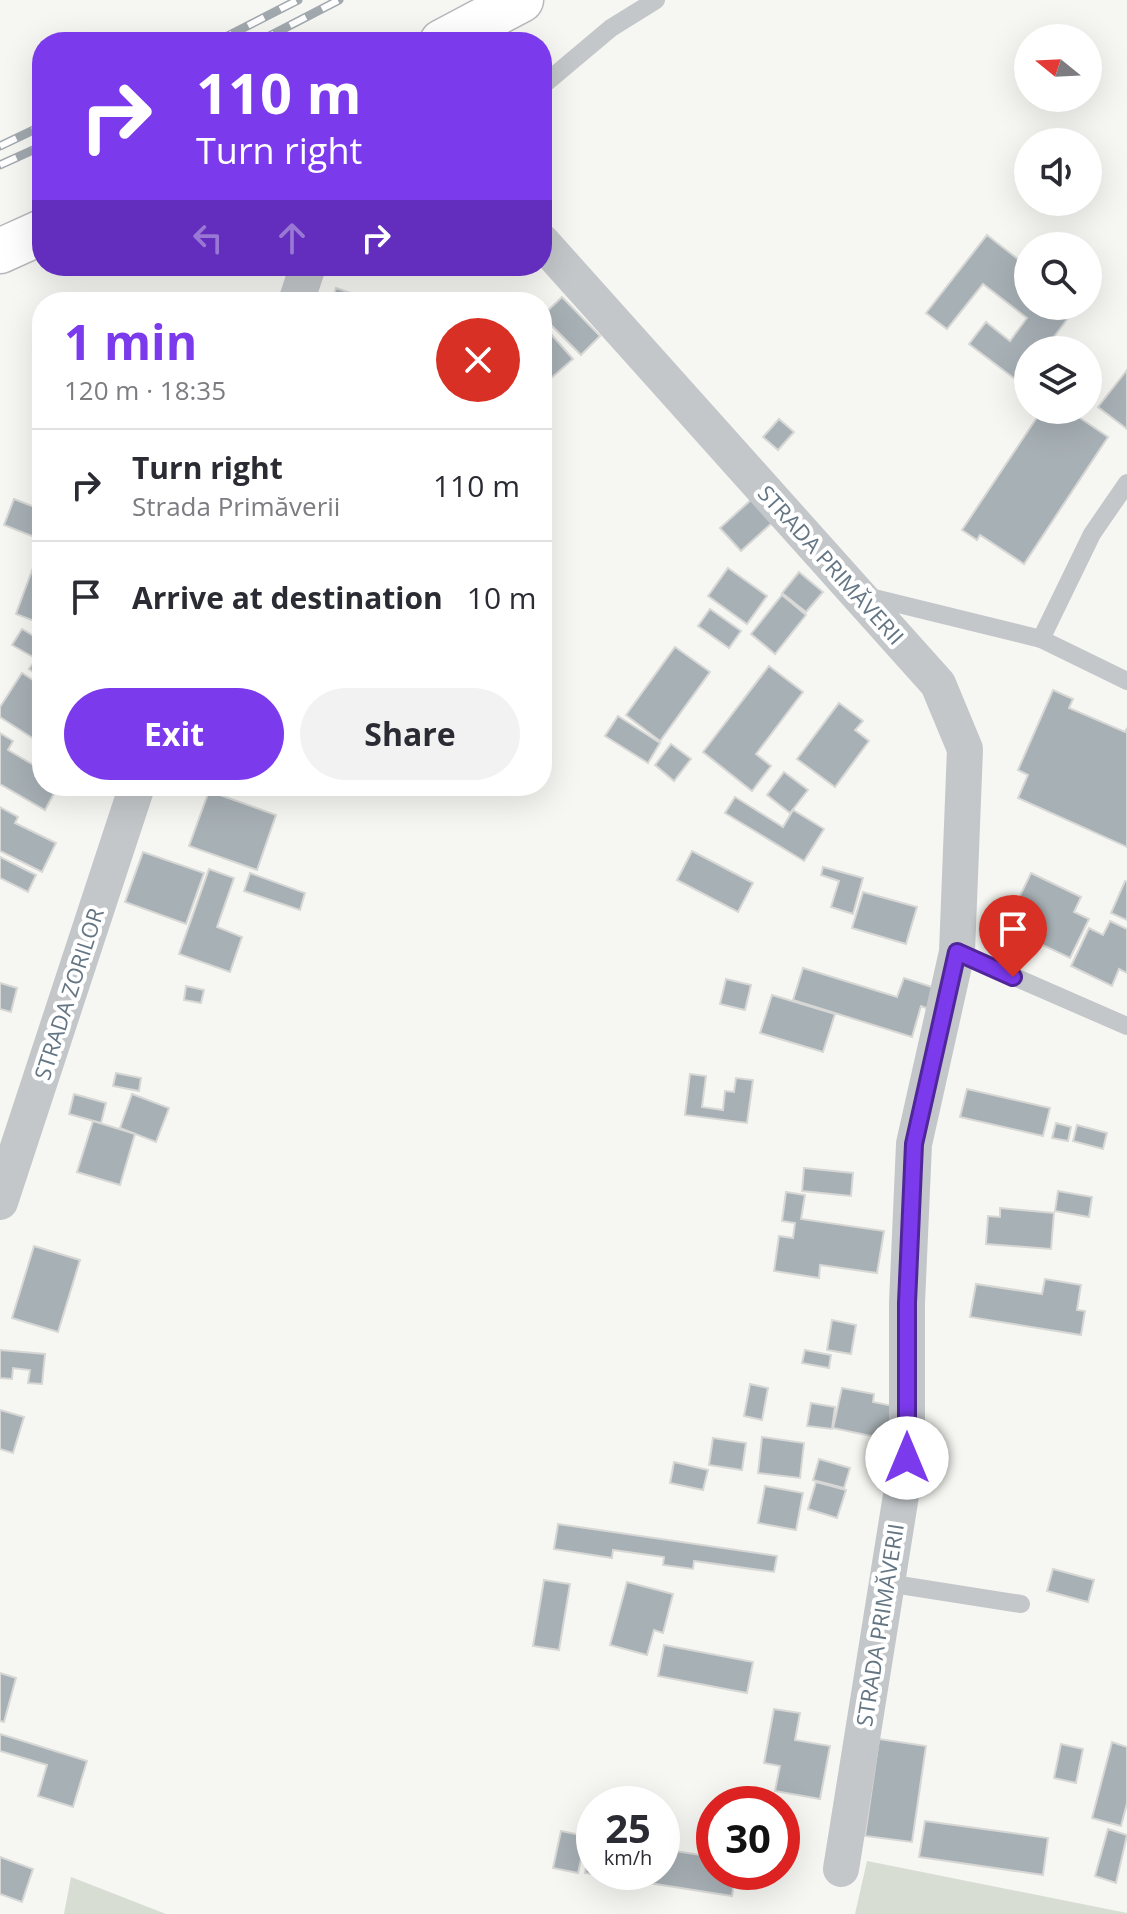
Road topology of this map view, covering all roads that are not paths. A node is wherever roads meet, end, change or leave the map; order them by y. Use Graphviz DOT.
graph roads {
  1 [pos="521,0"];
  2 [pos="656,0"];
  3 [pos="461,32"];
  4 [pos="552,78"];
  5 [pos="32,237"];
  6 [pos="0,251"];
  7 [pos="552,253"];
  8 [pos="1127,483"];
  9 [pos="856,593"];
  10 [pos="1041,639"];
  11 [pos="1127,681"];
  12 [pos="134,796"];
  13 [pos="957,952"];
  14 [pos="1127,1026"];
  15 [pos="0,1202"];
  16 [pos="887,1583"];
  17 [pos="1021,1604"];
  18 [pos="841,1869"];
  1 -- 3 [label="highway"];
  2 -- 4 [label="lane"];
  5 -- 6 [label="highway"];
  7 -- 9 [label="street, STRADA PRIMĂVERII"];
  8 -- 10 [label="lane"];
  9 -- 10 [label="lane"];
  9 -- 13 [label="street, STRADA PRIMĂVERII"];
  10 -- 11 [label="lane"];
  12 -- 15 [label="street, STRADA ZORILOR"];
  13 -- 14 [label="lane"];
  13 -- 16 [label="street, STRADA PRIMĂVERII"];
  16 -- 17 [label="lane"];
  16 -- 18 [label="street, STRADA PRIMĂVERII"];
}
